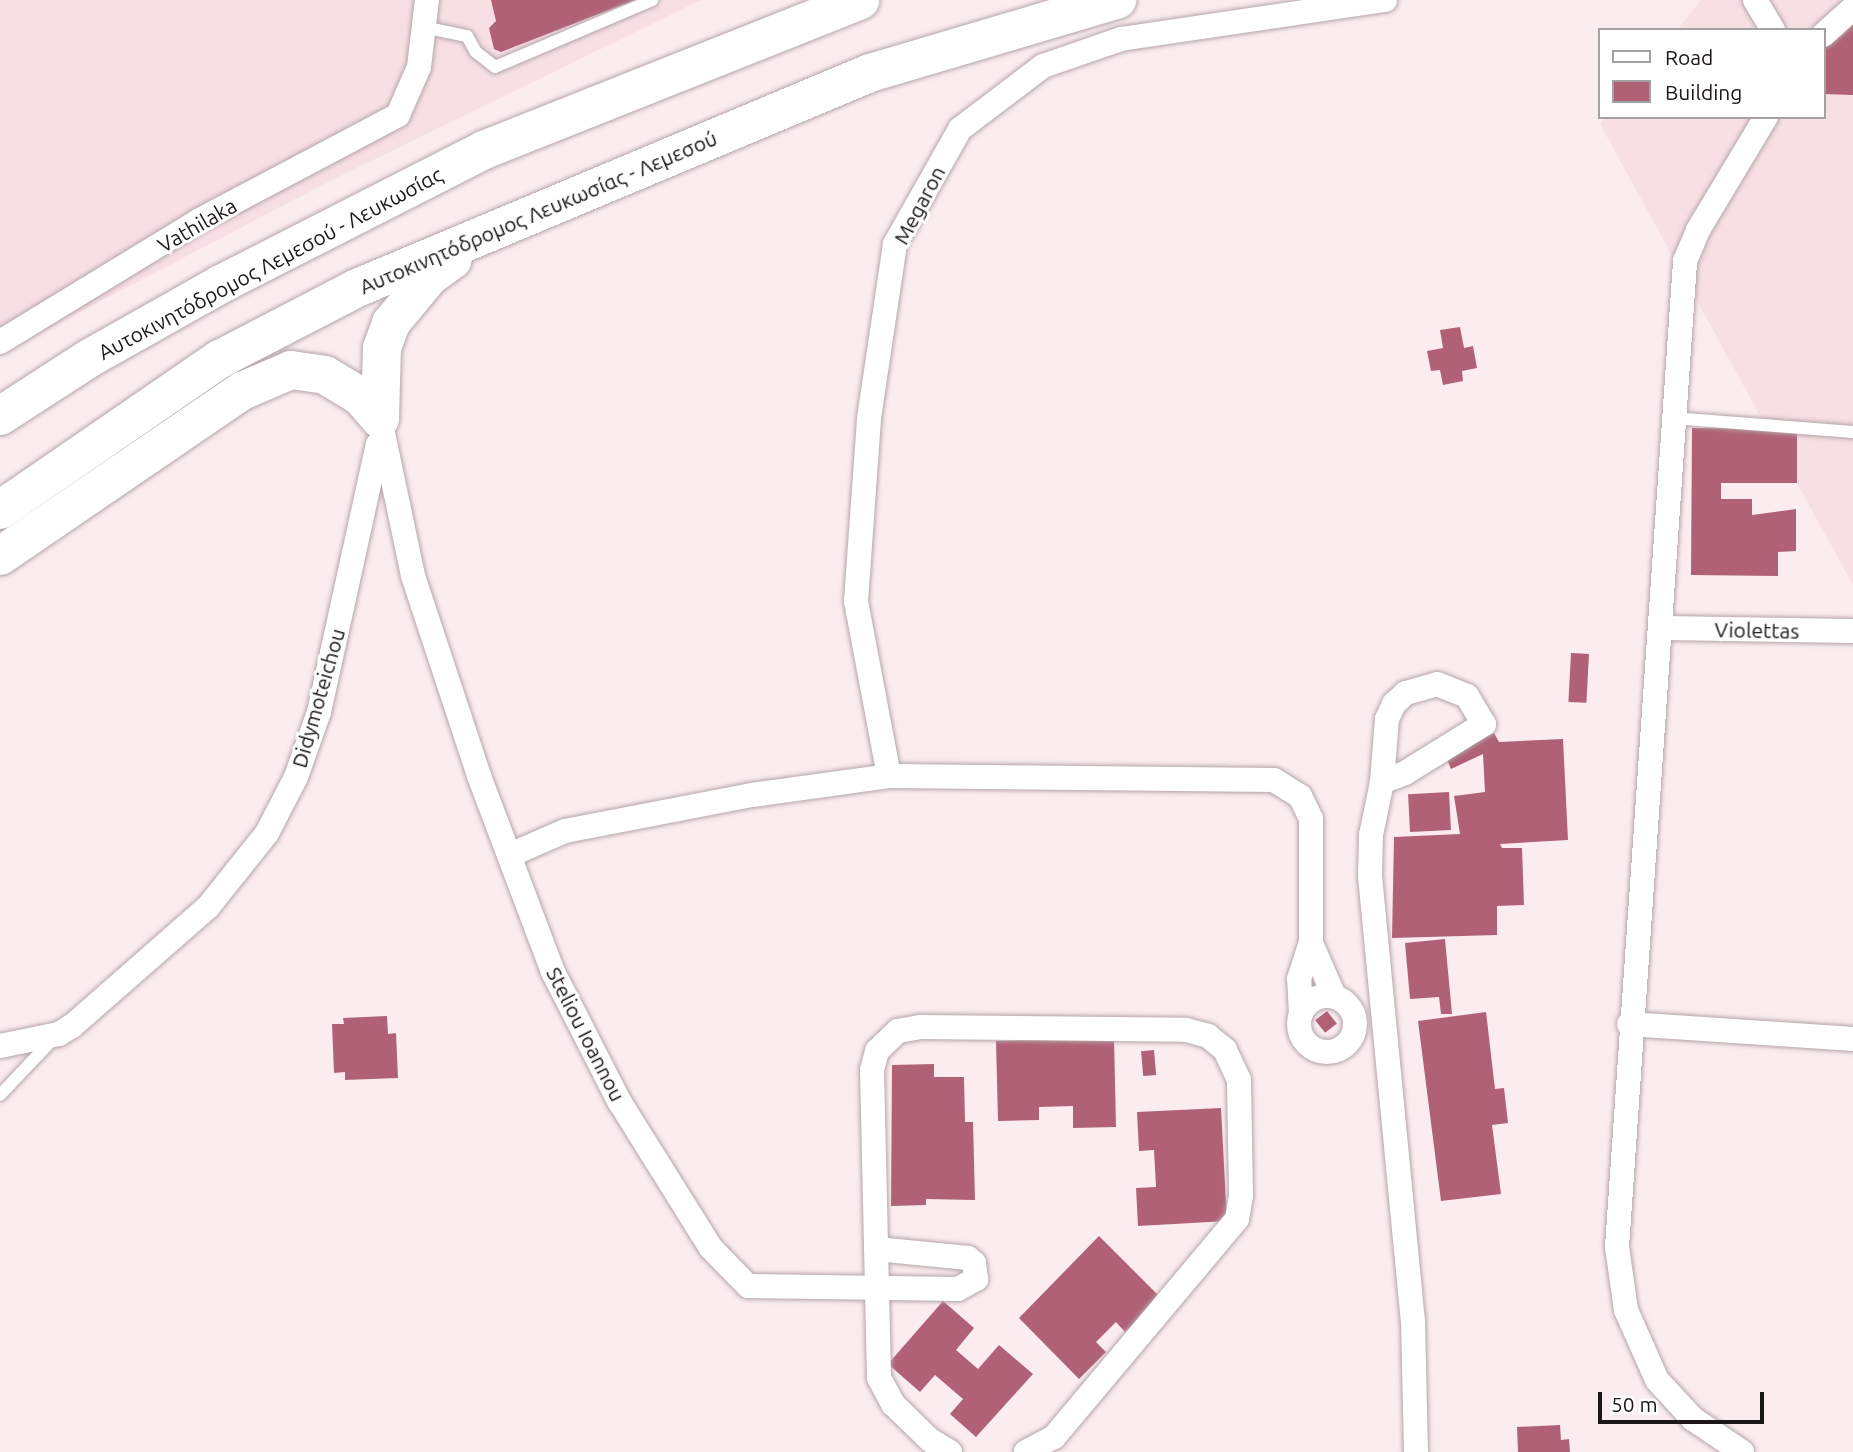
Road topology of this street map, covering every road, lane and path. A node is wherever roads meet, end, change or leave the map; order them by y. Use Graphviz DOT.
graph roads {
  1 [pos="427,0"];
  2 [pos="652,0"];
  3 [pos="860,0"];
  4 [pos="1117,0"];
  5 [pos="1385,0"];
  6 [pos="1755,0"];
  7 [pos="1853,8"];
  8 [pos="423,27"];
  9 [pos="1772,28"];
  10 [pos="1825,33"];
  11 [pos="1764,119"];
  12 [pos="339,220"];
  13 [pos="490,232"];
  14 [pos="0,342"];
  15 [pos="0,391"];
  16 [pos="0,416"];
  17 [pos="1672,418"];
  18 [pos="380,419"];
  19 [pos="1853,432"];
  20 [pos="0,510"];
  21 [pos="0,556"];
  22 [pos="1661,628"];
  23 [pos="1853,631"];
  24 [pos="889,776"];
  25 [pos="1382,782"];
  26 [pos="510,855"];
  27 [pos="1311,943"];
  28 [pos="1334,996"];
  29 [pos="1301,1014"];
  30 [pos="1356,1024"];
  31 [pos="1629,1024"];
  32 [pos="1381,1026"];
  33 [pos="60,1034"];
  34 [pos="1853,1039"];
  35 [pos="0,1046"];
  36 [pos="0,1095"];
  37 [pos="876,1249"];
  38 [pos="877,1290"];
  39 [pos="950,1452"];
  40 [pos="1026,1452"];
  41 [pos="1416,1452"];
  42 [pos="1742,1452"];
  1 -- 8 [label="street"];
  2 -- 8 [label="lane"];
  3 -- 12 [label="highway, Αυτοκινητόδρομος Λεμεσού - Λευκωσίας"];
  4 -- 13 [label="highway, Αυτοκινητόδρομος Λευκωσίας - Λεμεσού"];
  5 -- 24 [label="street, Megaron"];
  6 -- 9 [label="street"];
  7 -- 10 [label="street"];
  8 -- 14 [label="street, Vathilaka"];
  11 -- 17 [label="street"];
  12 -- 15 [label="highway"];
  12 -- 16 [label="highway, Αυτοκινητόδρομος Λεμεσού - Λευκωσίας"];
  13 -- 18 [label="highway"];
  13 -- 20 [label="highway, Αυτοκινητόδρομος Λευκωσίας - Λεμεσού"];
  17 -- 19 [label="lane"];
  17 -- 22 [label="street"];
  18 -- 21 [label="highway"];
  18 -- 26 [label="street, Steliou Ioannou"];
  18 -- 33 [label="street, Didymoteichou"];
  22 -- 23 [label="street, Violettas"];
  22 -- 31 [label="street"];
  24 -- 26 [label="street"];
  24 -- 27 [label="street"];
  25 -- 25 [label="street"];
  25 -- 32 [label="street"];
  26 -- 38 [label="street, Steliou Ioannou"];
  27 -- 28 [label="street"];
  27 -- 29 [label="street"];
  28 -- 29 [label="street"];
  28 -- 30 [label="street"];
  29 -- 30 [label="street"];
  30 -- 32 [label="street"];
  31 -- 34 [label="street"];
  31 -- 42 [label="street"];
  32 -- 41 [label="street"];
  33 -- 35 [label="street, Didymoteichou"];
  33 -- 36 [label="lane"];
  37 -- 38 [label="street"];
  37 -- 38 [label="street, Steliou Ioannou"];
  37 -- 40 [label="street"];
  38 -- 39 [label="street"];
}
